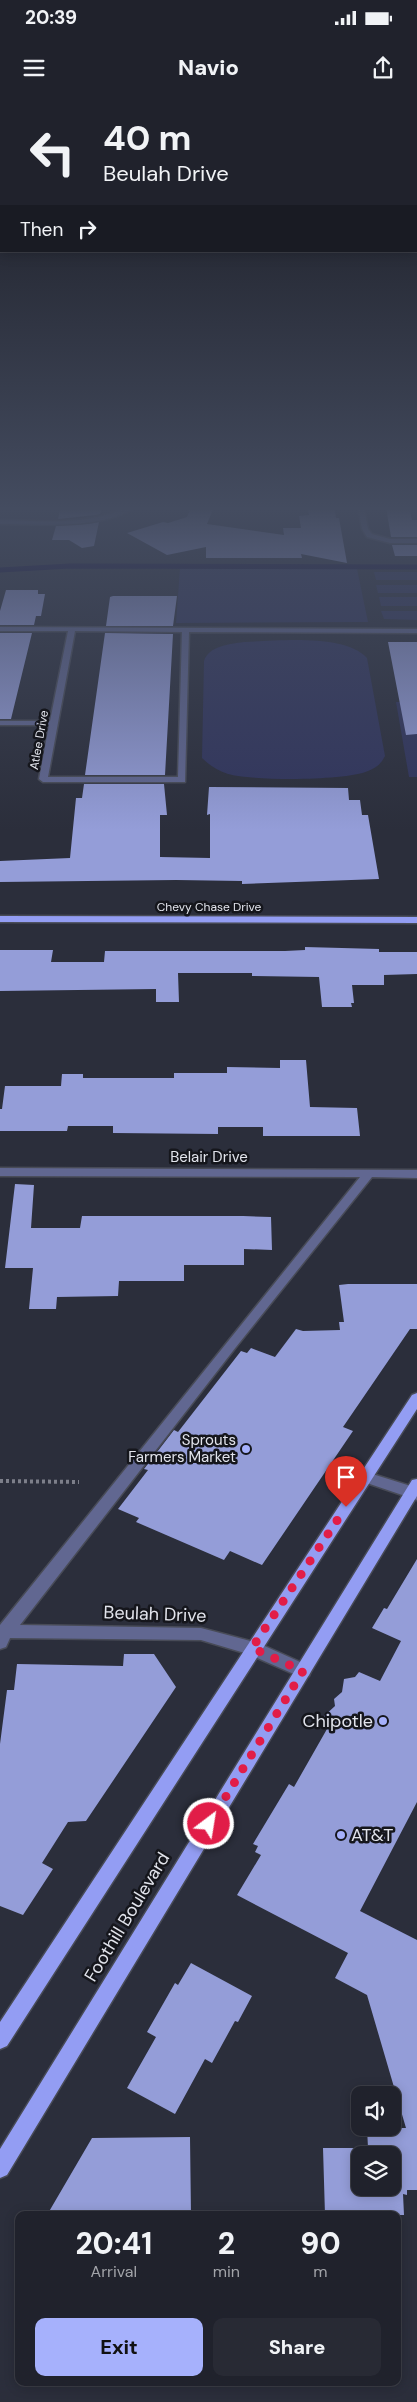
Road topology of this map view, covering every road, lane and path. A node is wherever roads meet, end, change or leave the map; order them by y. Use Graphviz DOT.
graph roads {
  1 [pos="0,629"];
  2 [pos="72,629"];
  3 [pos="186,630"];
  4 [pos="417,631"];
  5 [pos="0,723"];
  6 [pos="53,723"];
  7 [pos="0,919"];
  8 [pos="417,920"];
  9 [pos="0,1172"];
  10 [pos="369,1174"];
  11 [pos="417,1174"];
  12 [pos="417,1398"];
  13 [pos="366,1476"];
  14 [pos="0,1481"];
  15 [pos="79,1482"];
  16 [pos="415,1490"];
  17 [pos="2,1634"];
  18 [pos="252,1648"];
  19 [pos="303,1671"];
  20 [pos="0,2039"];
  21 [pos="0,2168"];
  1 -- 2 [label="street"];
  2 -- 3 [label="street"];
  2 -- 6 [label="street, Atlee Drive"];
  3 -- 4 [label="street"];
  3 -- 6 [label="street, Atlee Drive"];
  5 -- 6 [label="street"];
  7 -- 8 [label="main road, Chevy Chase Drive"];
  9 -- 10 [label="street, Belair Drive"];
  10 -- 11 [label="street, Belair Drive"];
  10 -- 17 [label="street"];
  12 -- 13 [label="main road"];
  13 -- 16 [label="street"];
  13 -- 18 [label="main road"];
  14 -- 15 [label="path"];
  16 -- 19 [label="main road, Foothill Boulevard"];
  17 -- 18 [label="street, Beulah Drive"];
  18 -- 19 [label="street, Beulah Drive"];
  18 -- 20 [label="main road"];
  19 -- 21 [label="main road, Foothill Boulevard"];
}
